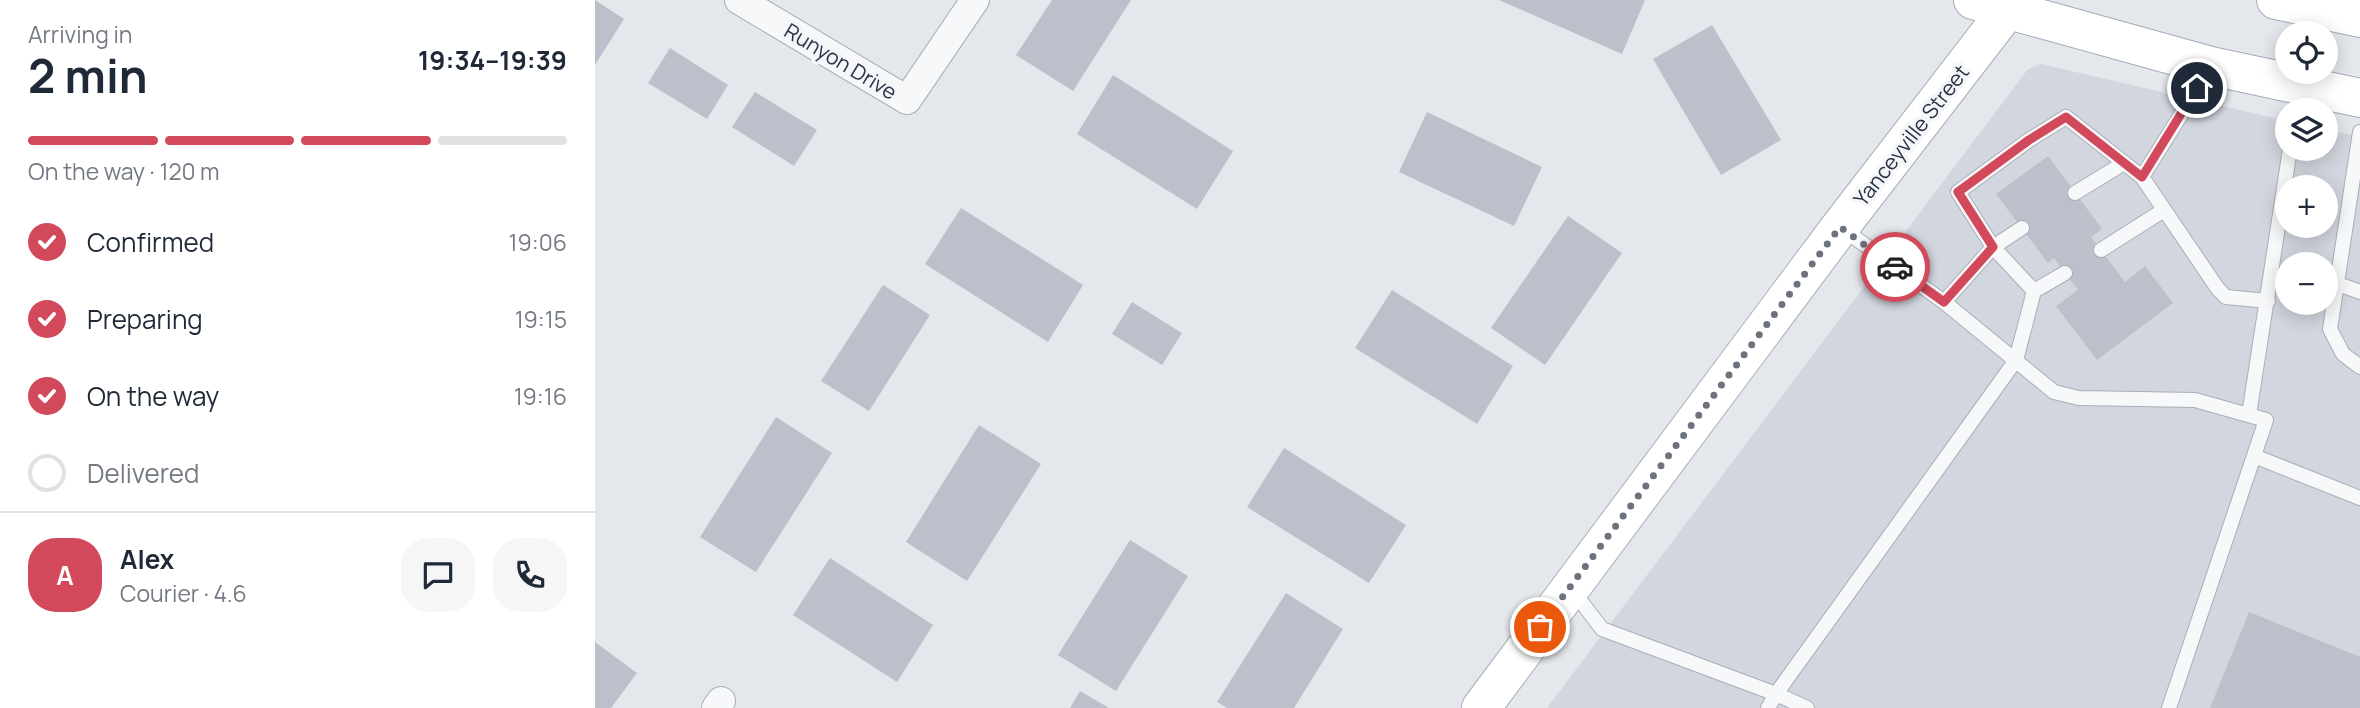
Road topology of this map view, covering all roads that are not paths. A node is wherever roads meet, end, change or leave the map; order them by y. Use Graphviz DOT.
graph roads {
  1 [pos="739,0"];
  2 [pos="975,0"];
  3 [pos="2276,0"];
  4 [pos="1999,4"];
  5 [pos="2360,18"];
  6 [pos="2211,66"];
  7 [pos="2298,97"];
  8 [pos="2360,98"];
  9 [pos="2360,132"];
  10 [pos="2288,161"];
  11 [pos="2124,163"];
  12 [pos="2142,177"];
  13 [pos="2075,193"];
  14 [pos="2164,209"];
  15 [pos="1840,227"];
  16 [pos="2022,228"];
  17 [pos="1993,247"];
  18 [pos="2101,250"];
  19 [pos="2065,273"];
  20 [pos="2338,277"];
  21 [pos="2338,284"];
  22 [pos="2034,291"];
  23 [pos="2360,292"];
  24 [pos="2268,301"];
  25 [pos="1944,302"];
  26 [pos="2332,315"];
  27 [pos="2016,360"];
  28 [pos="2360,367"];
  29 [pos="2249,415"];
  30 [pos="2254,456"];
  31 [pos="2360,498"];
  32 [pos="1570,587"];
  33 [pos="1776,694"];
  34 [pos="1481,708"];
  35 [pos="1768,708"];
  36 [pos="1807,708"];
  37 [pos="2169,708"];
  1 -- 2 [label="street, Runyon Drive"];
  3 -- 5 [label="main road"];
  4 -- 6 [label="main road"];
  4 -- 15 [label="main road, Yanceyville Street"];
  6 -- 7 [label="main road"];
  6 -- 12 [label="lane"];
  7 -- 8 [label="main road"];
  9 -- 20 [label="lane"];
  10 -- 24 [label="lane"];
  11 -- 12 [label="lane"];
  11 -- 13 [label="lane"];
  11 -- 17 [label="lane"];
  12 -- 14 [label="lane"];
  14 -- 18 [label="lane"];
  14 -- 24 [label="lane"];
  15 -- 25 [label="lane"];
  15 -- 32 [label="main road, Yanceyville Street"];
  16 -- 17 [label="lane"];
  17 -- 22 [label="lane"];
  17 -- 25 [label="lane"];
  19 -- 22 [label="lane"];
  21 -- 23 [label="lane"];
  22 -- 27 [label="lane"];
  24 -- 29 [label="lane"];
  25 -- 27 [label="lane"];
  26 -- 28 [label="lane"];
  27 -- 29 [label="lane"];
  27 -- 33 [label="lane"];
  29 -- 30 [label="lane"];
  30 -- 31 [label="lane"];
  30 -- 37 [label="lane"];
  32 -- 33 [label="lane"];
  32 -- 34 [label="main road, Yanceyville Street"];
  33 -- 35 [label="lane"];
  33 -- 36 [label="lane"];
}
